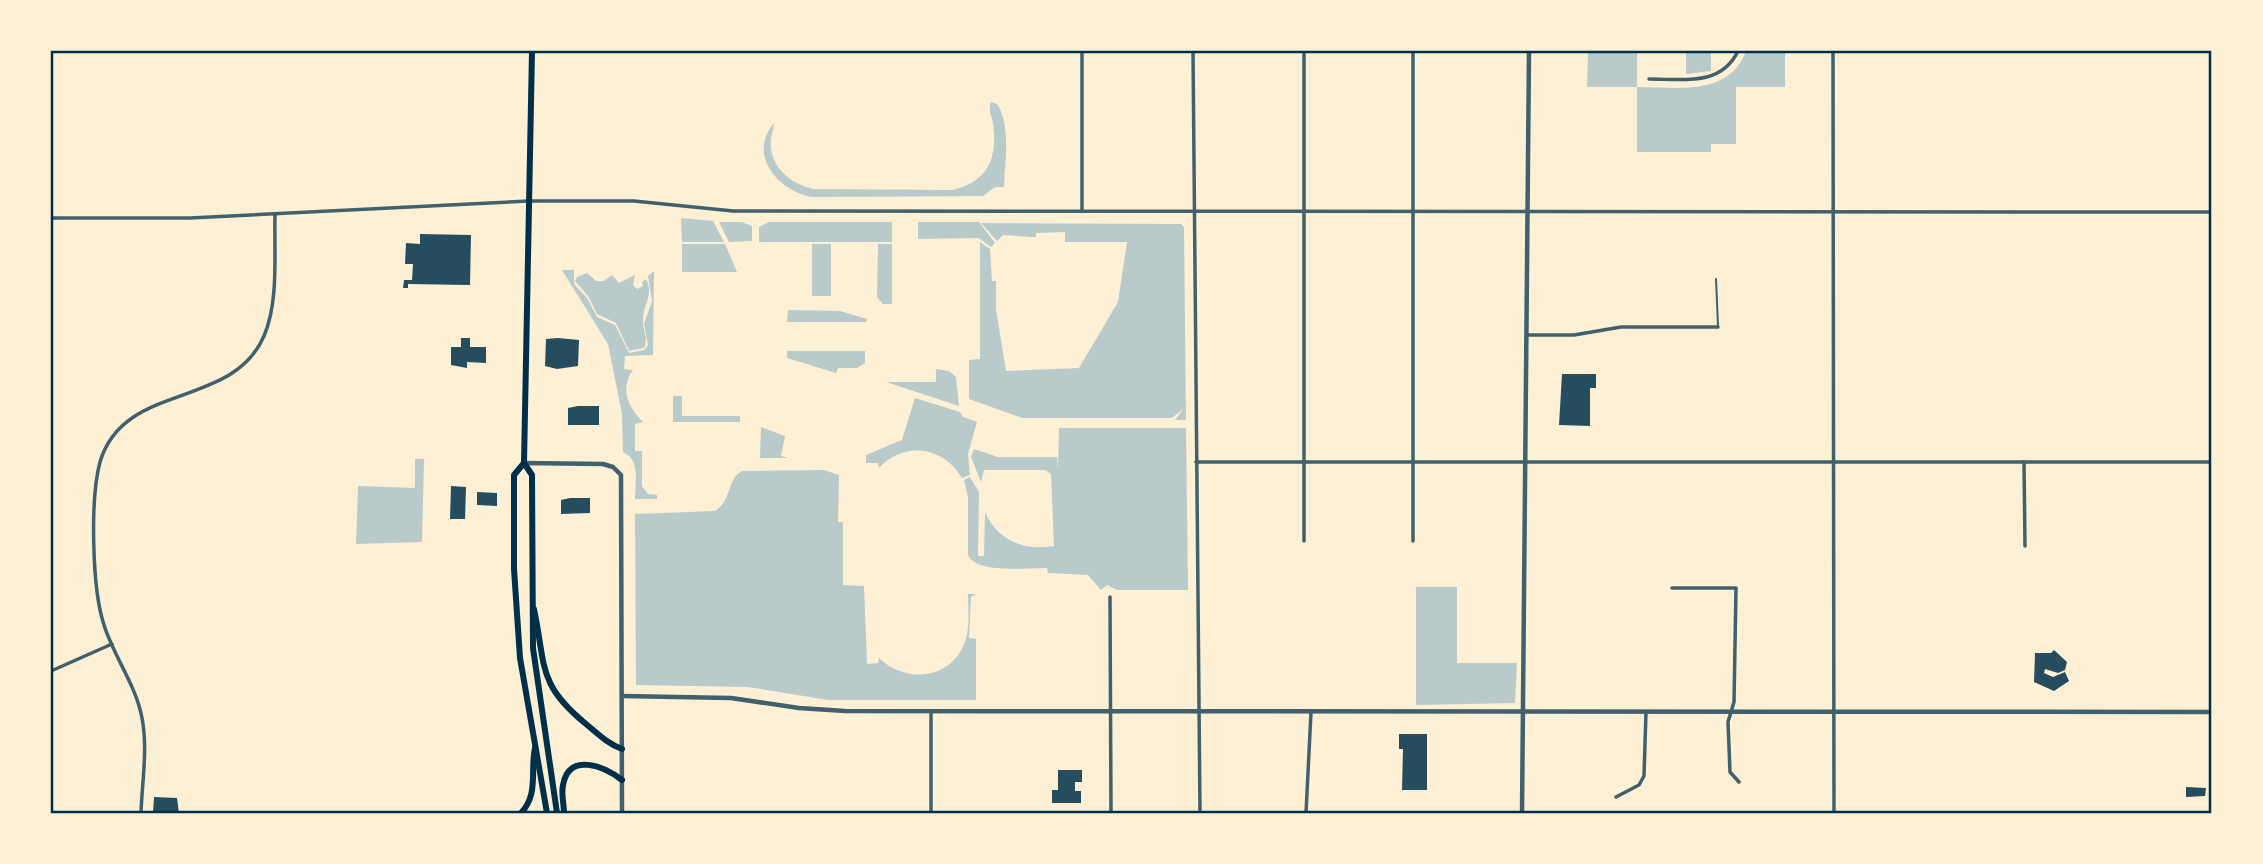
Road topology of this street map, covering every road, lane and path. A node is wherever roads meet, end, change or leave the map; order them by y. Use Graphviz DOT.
graph roads {
  1 [pos="532,51"];
  2 [pos="1082,51"];
  3 [pos="1193,51"];
  4 [pos="1304,51"];
  5 [pos="1413,51"];
  6 [pos="1529,51"];
  7 [pos="1738,51"];
  8 [pos="1833,51"];
  9 [pos="1649,79"];
  10 [pos="529,201"];
  11 [pos="1082,211"];
  12 [pos="1193,211"];
  13 [pos="1305,212"];
  14 [pos="1414,212"];
  15 [pos="1528,212"];
  16 [pos="1833,212"];
  17 [pos="2212,212"];
  18 [pos="275,215"];
  19 [pos="51,218"];
  20 [pos="1716,279"];
  21 [pos="1718,327"];
  22 [pos="1527,335"];
  23 [pos="1196,462"];
  24 [pos="1304,462"];
  25 [pos="1413,462"];
  26 [pos="1525,462"];
  27 [pos="2024,462"];
  28 [pos="2212,462"];
  29 [pos="524,463"];
  30 [pos="1833,463"];
  31 [pos="1304,541"];
  32 [pos="1413,541"];
  33 [pos="2025,546"];
  34 [pos="1672,588"];
  35 [pos="531,593"];
  36 [pos="1110,597"];
  37 [pos="112,644"];
  38 [pos="51,671"];
  39 [pos="622,696"];
  40 [pos="931,711"];
  41 [pos="1110,712"];
  42 [pos="1198,712"];
  43 [pos="1311,712"];
  44 [pos="1523,712"];
  45 [pos="1646,712"];
  46 [pos="1731,712"];
  47 [pos="1833,712"];
  48 [pos="2212,712"];
  49 [pos="536,746"];
  50 [pos="622,749"];
  51 [pos="622,780"];
  52 [pos="1739,782"];
  53 [pos="1616,797"];
  54 [pos="141,813"];
  55 [pos="521,813"];
  56 [pos="547,813"];
  57 [pos="557,813"];
  58 [pos="564,813"];
  59 [pos="622,813"];
  60 [pos="931,813"];
  61 [pos="1036,813"];
  62 [pos="1111,813"];
  63 [pos="1200,813"];
  64 [pos="1307,813"];
  65 [pos="1522,813"];
  66 [pos="1834,813"];
  1 -- 10 [label="main road"];
  2 -- 11 [label="street"];
  3 -- 12 [label="street"];
  4 -- 13 [label="street"];
  5 -- 14 [label="street"];
  6 -- 15 [label="street"];
  7 -- 9 [label="street"];
  8 -- 16 [label="street"];
  10 -- 11 [label="street"];
  10 -- 18 [label="street"];
  10 -- 29 [label="main road"];
  11 -- 12 [label="street"];
  12 -- 13 [label="street"];
  12 -- 23 [label="street"];
  13 -- 14 [label="street"];
  13 -- 24 [label="street"];
  14 -- 15 [label="street"];
  14 -- 25 [label="street"];
  15 -- 16 [label="street"];
  15 -- 22 [label="street"];
  16 -- 17 [label="street"];
  16 -- 30 [label="street"];
  18 -- 19 [label="street"];
  18 -- 37 [label="street"];
  20 -- 21 [label="lane"];
  21 -- 22 [label="street"];
  22 -- 26 [label="street"];
  23 -- 24 [label="street"];
  23 -- 42 [label="street"];
  24 -- 25 [label="street"];
  24 -- 31 [label="street"];
  25 -- 26 [label="street"];
  25 -- 32 [label="street"];
  26 -- 30 [label="street"];
  26 -- 44 [label="street"];
  27 -- 28 [label="street"];
  27 -- 30 [label="street"];
  27 -- 33 [label="street"];
  29 -- 35 [label="main road"];
  29 -- 39 [label="street"];
  29 -- 49 [label="main road"];
  30 -- 47 [label="street"];
  34 -- 46 [label="street"];
  35 -- 50 [label="main road"];
  35 -- 57 [label="main road"];
  36 -- 41 [label="street"];
  37 -- 38 [label="street"];
  37 -- 54 [label="street"];
  39 -- 40 [label="street"];
  39 -- 50 [label="street"];
  40 -- 41 [label="street"];
  40 -- 60 [label="street"];
  41 -- 42 [label="street"];
  41 -- 62 [label="street"];
  42 -- 43 [label="street"];
  42 -- 63 [label="street"];
  43 -- 44 [label="street"];
  43 -- 64 [label="street"];
  44 -- 45 [label="street"];
  44 -- 65 [label="street"];
  45 -- 46 [label="street"];
  45 -- 53 [label="street"];
  46 -- 47 [label="street"];
  46 -- 52 [label="street"];
  47 -- 48 [label="street"];
  47 -- 66 [label="street"];
  49 -- 55 [label="main road"];
  49 -- 56 [label="main road"];
  50 -- 51 [label="street"];
  51 -- 58 [label="main road"];
  51 -- 59 [label="street"];
  61 -- 62 [label="street"];
}
